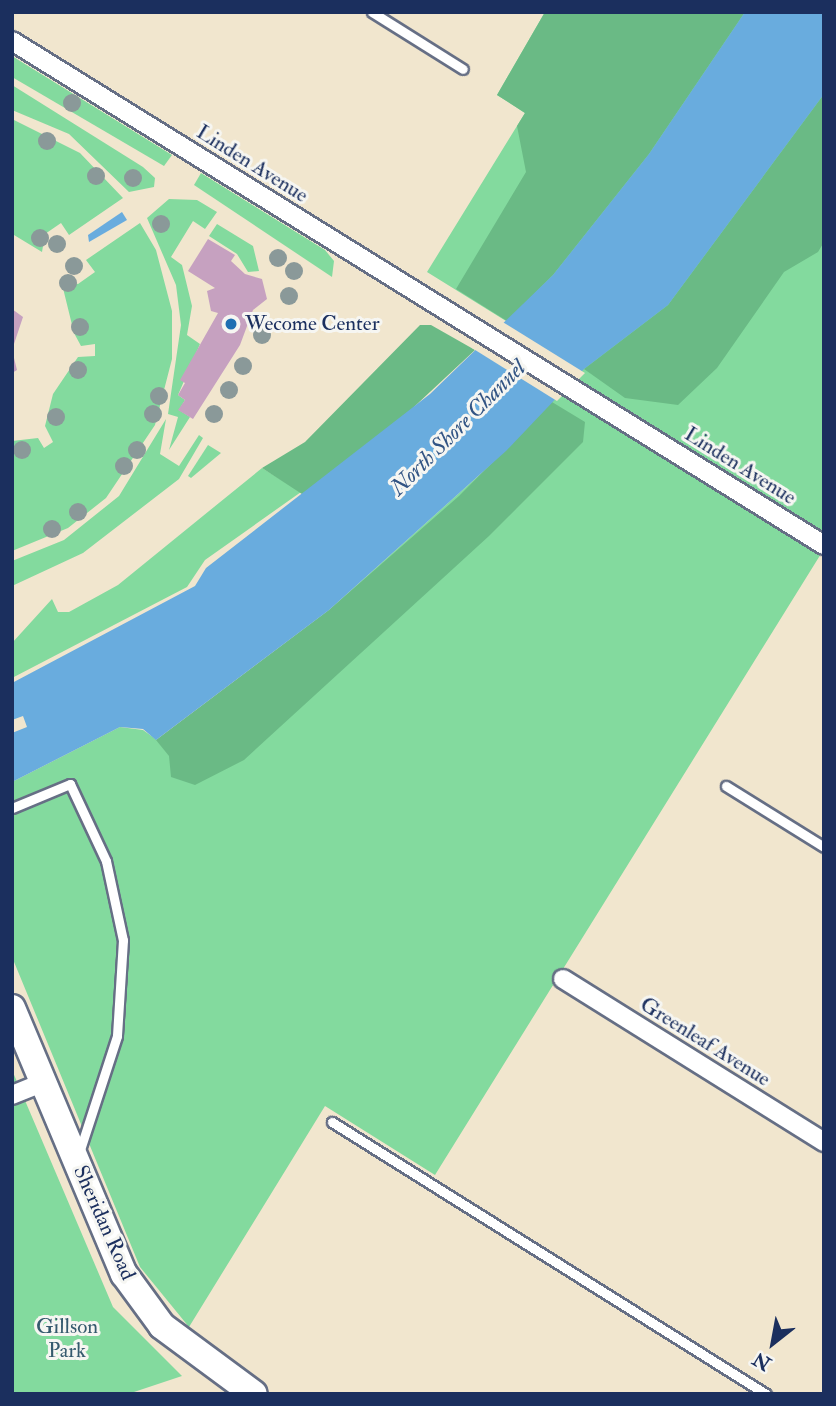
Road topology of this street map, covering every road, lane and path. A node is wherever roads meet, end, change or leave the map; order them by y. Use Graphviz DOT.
graph roads {
  1 [pos="372,12"];
  2 [pos="12,41"];
  3 [pos="463,69"];
  4 [pos="824,545"];
  5 [pos="726,786"];
  6 [pos="12,808"];
  7 [pos="824,847"];
  8 [pos="563,979"];
  9 [pos="12,1008"];
  10 [pos="44,1082"];
  11 [pos="12,1095"];
  12 [pos="332,1122"];
  13 [pos="824,1142"];
  14 [pos="76,1161"];
  15 [pos="254,1394"];
  16 [pos="766,1394"];
  1 -- 3 [label="lane"];
  2 -- 4 [label="street, Linden Avenue"];
  5 -- 7 [label="lane"];
  6 -- 14 [label="lane"];
  8 -- 13 [label="street, Greenleaf Avenue"];
  9 -- 10 [label="street, Sheridan Road"];
  10 -- 11 [label="street"];
  10 -- 14 [label="street, Sheridan Road"];
  12 -- 16 [label="lane"];
  14 -- 15 [label="street, Sheridan Road"];
}
